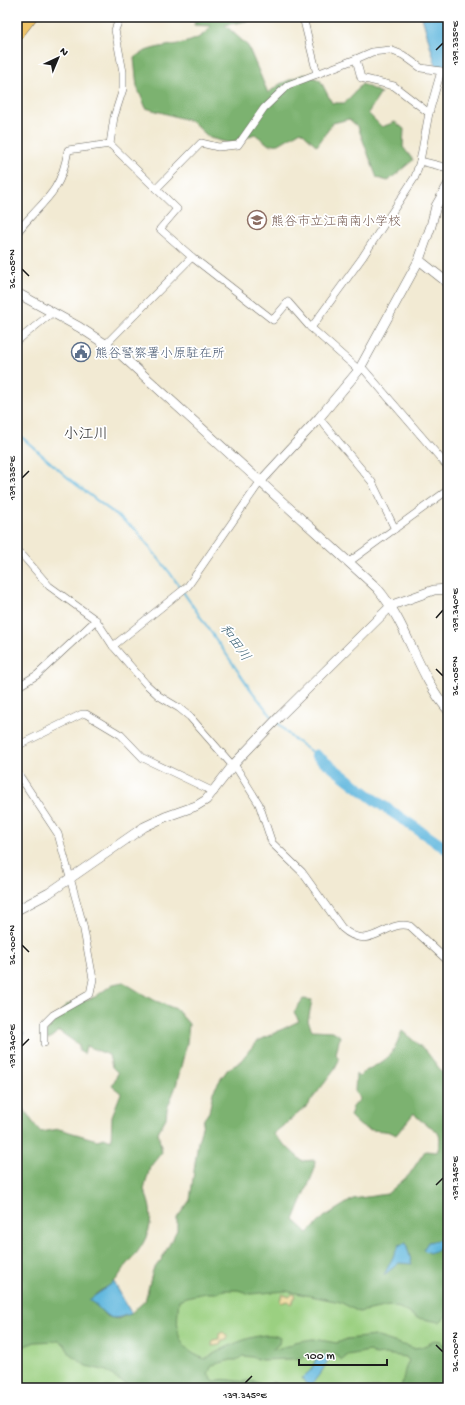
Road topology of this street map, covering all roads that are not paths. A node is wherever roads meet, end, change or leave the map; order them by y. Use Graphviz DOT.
graph roads {
  1 [pos="31,17"];
  2 [pos="120,17"];
  3 [pos="303,17"];
  4 [pos="17,35"];
  5 [pos="356,59"];
  6 [pos="444,71"];
  7 [pos="318,74"];
  8 [pos="430,113"];
  9 [pos="110,144"];
  10 [pos="420,161"];
  11 [pos="448,168"];
  12 [pos="448,185"];
  13 [pos="156,189"];
  14 [pos="17,233"];
  15 [pos="192,257"];
  16 [pos="419,260"];
  17 [pos="448,283"];
  18 [pos="17,293"];
  19 [pos="53,312"];
  20 [pos="311,328"];
  21 [pos="17,341"];
  22 [pos="106,344"];
  23 [pos="360,368"];
  24 [pos="319,418"];
  25 [pos="448,467"];
  26 [pos="260,482"];
  27 [pos="448,490"];
  28 [pos="395,529"];
  29 [pos="17,551"];
  30 [pos="349,562"];
  31 [pos="448,589"];
  32 [pos="392,605"];
  33 [pos="96,620"];
  34 [pos="113,646"];
  35 [pos="17,687"];
  36 [pos="448,710"];
  37 [pos="17,746"];
  38 [pos="234,765"];
  39 [pos="17,772"];
  40 [pos="214,792"];
  41 [pos="71,877"];
  42 [pos="17,910"];
  43 [pos="448,961"];
  44 [pos="44,1043"];
  1 -- 4 [label="main road"];
  2 -- 9 [label="street"];
  3 -- 7 [label="street"];
  5 -- 6 [label="street"];
  5 -- 7 [label="street"];
  5 -- 8 [label="street"];
  6 -- 8 [label="street"];
  7 -- 13 [label="street"];
  8 -- 10 [label="street"];
  9 -- 13 [label="street"];
  9 -- 14 [label="street"];
  10 -- 11 [label="street"];
  10 -- 20 [label="street"];
  12 -- 16 [label="street"];
  13 -- 15 [label="street"];
  15 -- 20 [label="street"];
  15 -- 22 [label="street"];
  16 -- 17 [label="street"];
  16 -- 23 [label="street"];
  18 -- 19 [label="street"];
  19 -- 21 [label="street"];
  19 -- 22 [label="street"];
  20 -- 23 [label="street"];
  22 -- 26 [label="street"];
  23 -- 24 [label="street"];
  23 -- 25 [label="street"];
  24 -- 26 [label="street"];
  24 -- 28 [label="street"];
  26 -- 30 [label="street"];
  26 -- 34 [label="street"];
  27 -- 28 [label="street"];
  28 -- 30 [label="street"];
  29 -- 33 [label="street"];
  30 -- 32 [label="street"];
  31 -- 32 [label="street"];
  32 -- 36 [label="street"];
  32 -- 38 [label="street"];
  33 -- 34 [label="street"];
  33 -- 35 [label="street"];
  34 -- 38 [label="street"];
  37 -- 40 [label="street"];
  38 -- 40 [label="street"];
  38 -- 43 [label="street"];
  39 -- 41 [label="street"];
  40 -- 41 [label="street"];
  41 -- 42 [label="street"];
  41 -- 44 [label="street"];
}
